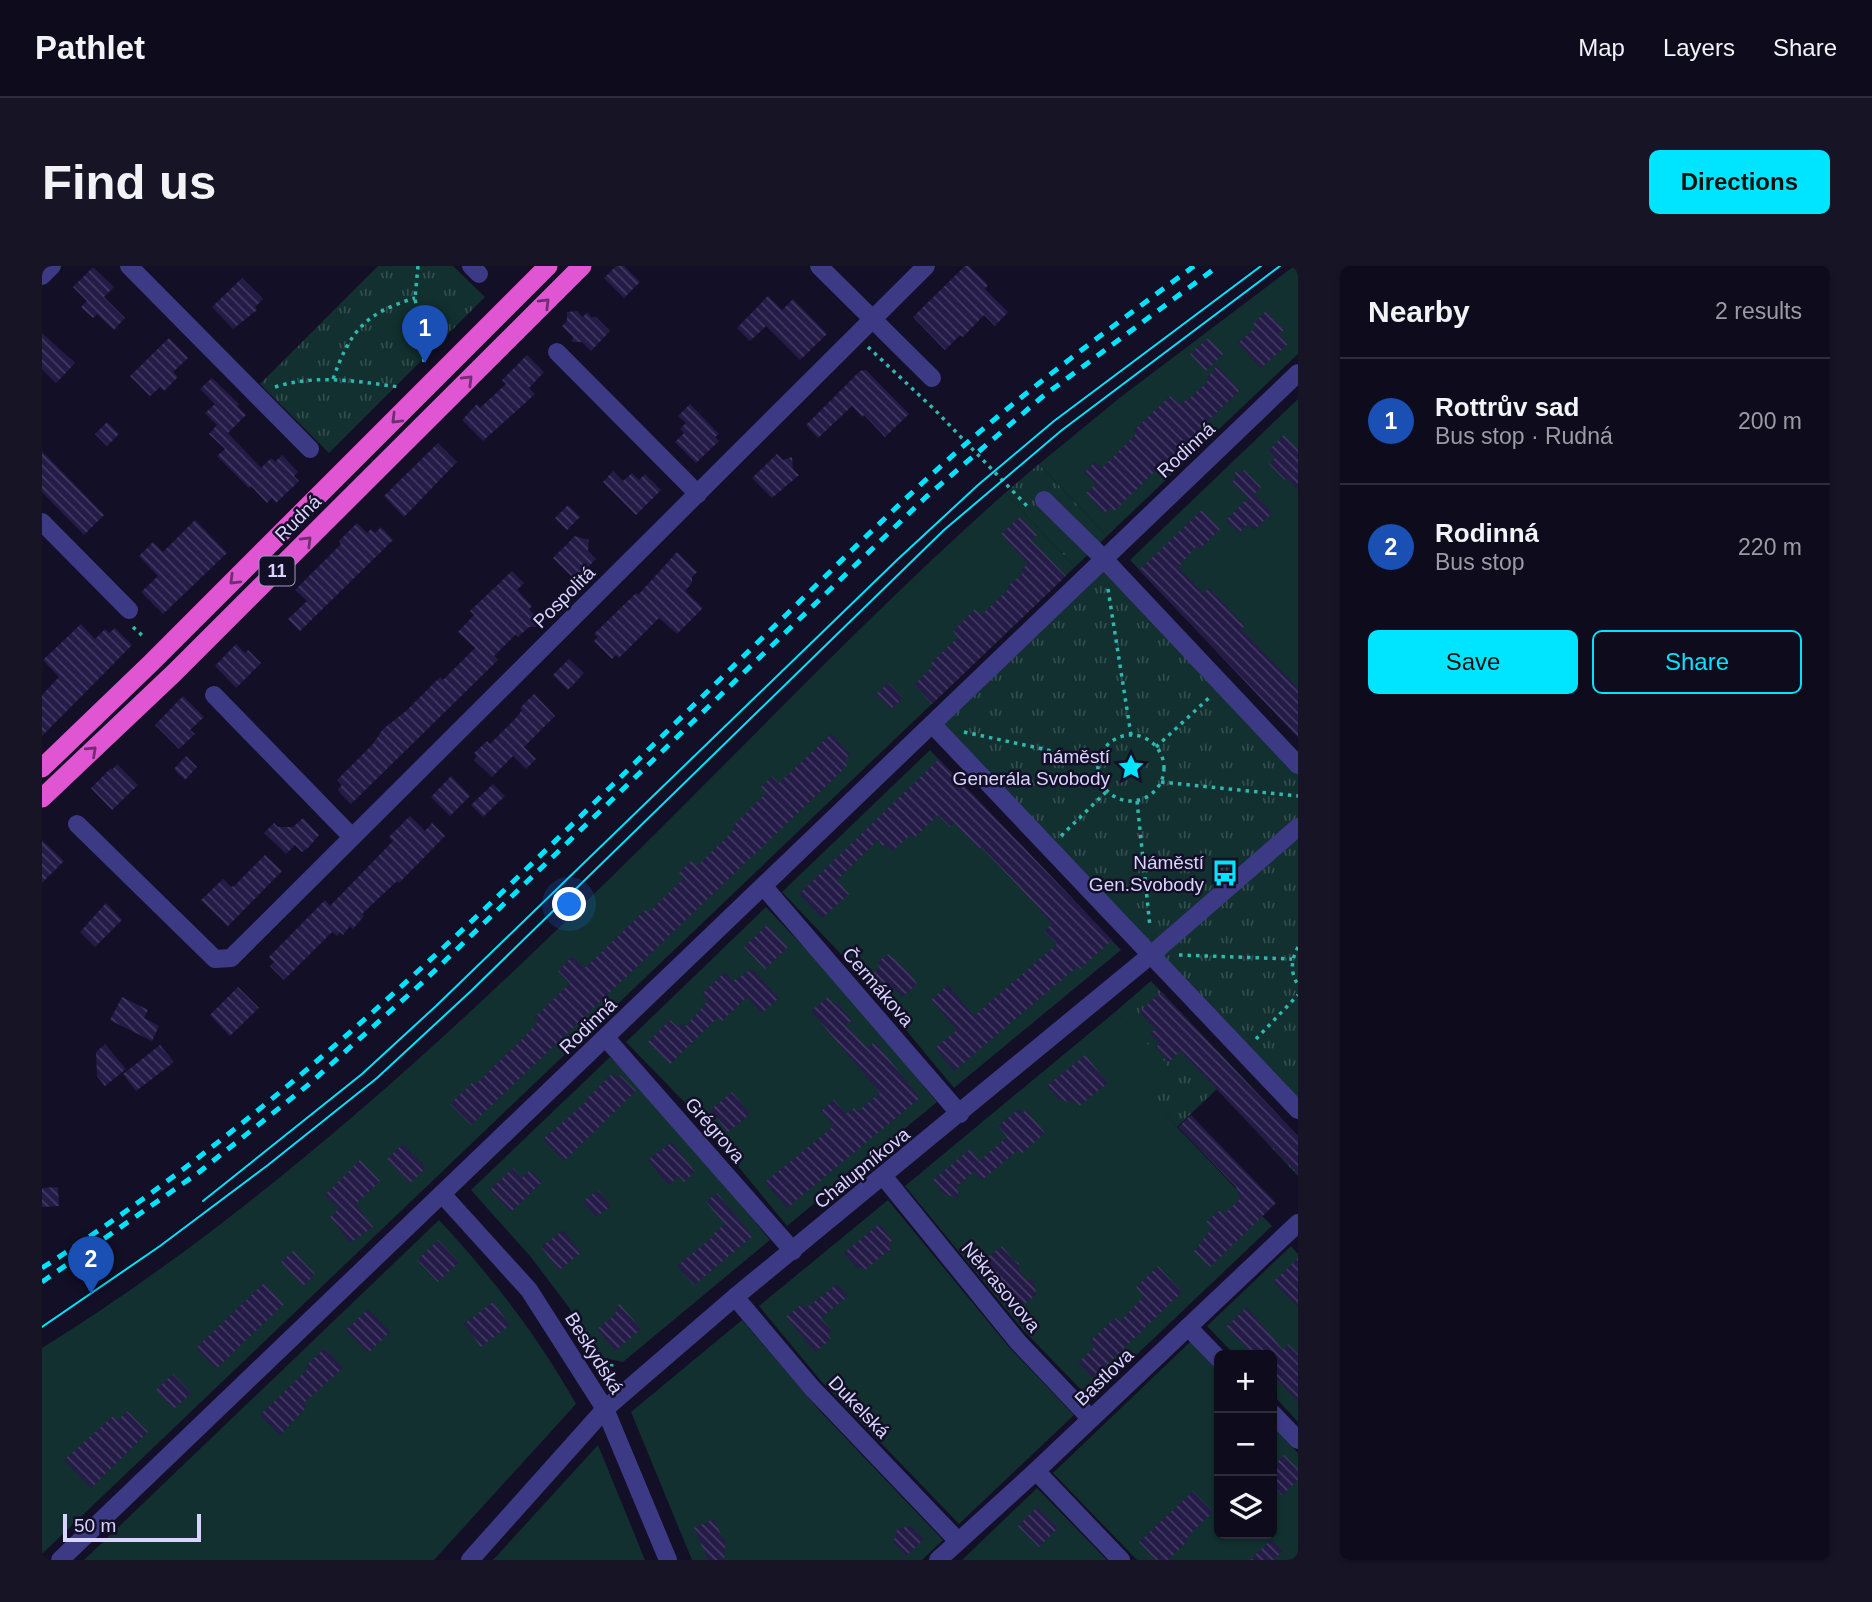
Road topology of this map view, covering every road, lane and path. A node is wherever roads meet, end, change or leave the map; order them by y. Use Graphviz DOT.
graph roads {
  1 [pos="52,266"];
  2 [pos="129,266"];
  3 [pos="418,266"];
  4 [pos="548,266"];
  5 [pos="582,266"];
  6 [pos="819,266"];
  7 [pos="926,266"];
  8 [pos="42,276"];
  9 [pos="415,298"];
  10 [pos="872,320"];
  11 [pos="856,336"];
  12 [pos="556,352"];
  13 [pos="424,362"];
  14 [pos="1298,373"];
  15 [pos="932,378"];
  16 [pos="332,379"];
  17 [pos="399,387"];
  18 [pos="257,396"];
  19 [pos="310,449"];
  20 [pos="698,494"];
  21 [pos="1040,507"];
  22 [pos="42,522"];
  23 [pos="1103,558"];
  24 [pos="129,610"];
  25 [pos="1223,685"];
  26 [pos="214,695"];
  27 [pos="933,725"];
  28 [pos="1131,735"];
  29 [pos="1156,747"];
  30 [pos="1099,761"];
  31 [pos="1298,765"];
  32 [pos="42,768"];
  33 [pos="1161,782"];
  34 [pos="1107,791"];
  35 [pos="1298,796"];
  36 [pos="42,798"];
  37 [pos="1136,801"];
  38 [pos="76,824"];
  39 [pos="1298,827"];
  40 [pos="352,837"];
  41 [pos="1049,846"];
  42 [pos="764,887"];
  43 [pos="1150,933"];
  44 [pos="1298,947"];
  45 [pos="1152,954"];
  46 [pos="1292,959"];
  47 [pos="1298,985"];
  48 [pos="1298,995"];
  49 [pos="606,1038"];
  50 [pos="1244,1051"];
  51 [pos="1298,1110"];
  52 [pos="960,1114"];
  53 [pos="884,1177"];
  54 [pos="442,1194"];
  55 [pos="1298,1223"];
  56 [pos="793,1251"];
  57 [pos="736,1297"];
  58 [pos="1188,1327"];
  59 [pos="1214,1354"];
  60 [pos="606,1409"];
  61 [pos="1277,1418"];
  62 [pos="1091,1419"];
  63 [pos="1298,1440"];
  64 [pos="1037,1471"];
  65 [pos="958,1541"];
  66 [pos="60,1560"];
  67 [pos="470,1560"];
  68 [pos="668,1560"];
  69 [pos="938,1560"];
  70 [pos="1121,1560"];
  1 -- 8 [label="street"];
  2 -- 18 [label="street"];
  3 -- 9 [label="path"];
  4 -- 32 [label="highway, Rudná / 11, one-way"];
  36 -- 5 [label="highway, Rudná / 11, one-way"];
  6 -- 10 [label="street"];
  7 -- 10 [label="street, Pospolitá"];
  9 -- 13 [label="path"];
  9 -- 16 [label="path"];
  10 -- 11 [label="street, Pospolitá"];
  10 -- 15 [label="street"];
  11 -- 20 [label="street, Pospolitá"];
  11 -- 21 [label="path"];
  12 -- 20 [label="street"];
  14 -- 23 [label="street, Rodinná"];
  16 -- 17 [label="path"];
  16 -- 18 [label="path"];
  18 -- 19 [label="street"];
  20 -- 40 [label="street, Pospolitá"];
  21 -- 23 [label="street"];
  22 -- 24 [label="street"];
  23 -- 25 [label="street"];
  23 -- 27 [label="street"];
  23 -- 28 [label="path"];
  25 -- 29 [label="path"];
  25 -- 31 [label="street"];
  26 -- 40 [label="street"];
  27 -- 30 [label="path"];
  27 -- 41 [label="street"];
  27 -- 42 [label="street, Rodinná"];
  28 -- 29 [label="path"];
  28 -- 30 [label="path"];
  29 -- 33 [label="path"];
  30 -- 34 [label="path"];
  33 -- 35 [label="path"];
  33 -- 37 [label="path"];
  34 -- 37 [label="path"];
  34 -- 41 [label="path"];
  37 -- 43 [label="path"];
  38 -- 40 [label="street, Pospolitá"];
  39 -- 45 [label="street, Chalupníkova"];
  41 -- 45 [label="street"];
  42 -- 49 [label="street, Rodinná"];
  42 -- 52 [label="street, Čermákova"];
  44 -- 46 [label="path"];
  45 -- 46 [label="path"];
  45 -- 50 [label="street"];
  45 -- 52 [label="street, Chalupníkova"];
  46 -- 47 [label="path"];
  48 -- 50 [label="path"];
  49 -- 54 [label="street, Rodinná"];
  49 -- 56 [label="street, Grégrova"];
  50 -- 51 [label="street"];
  52 -- 53 [label="street, Chalupníkova"];
  53 -- 56 [label="street, Chalupníkova"];
  53 -- 62 [label="street, Někrasovova"];
  54 -- 60 [label="street, Beskydská"];
  54 -- 66 [label="street, Rodinná"];
  55 -- 58 [label="street, Bastlova"];
  56 -- 57 [label="street, Chalupníkova"];
  57 -- 60 [label="street, Chalupníkova"];
  57 -- 65 [label="street, Dukelská"];
  58 -- 59 [label="street"];
  58 -- 62 [label="street, Bastlova"];
  60 -- 67 [label="street, Chalupníkova"];
  60 -- 68 [label="street, Beskydská"];
  61 -- 63 [label="street"];
  62 -- 64 [label="street, Bastlova"];
  64 -- 65 [label="street, Bastlova"];
  64 -- 70 [label="street"];
  65 -- 69 [label="street, Bastlova"];
}
